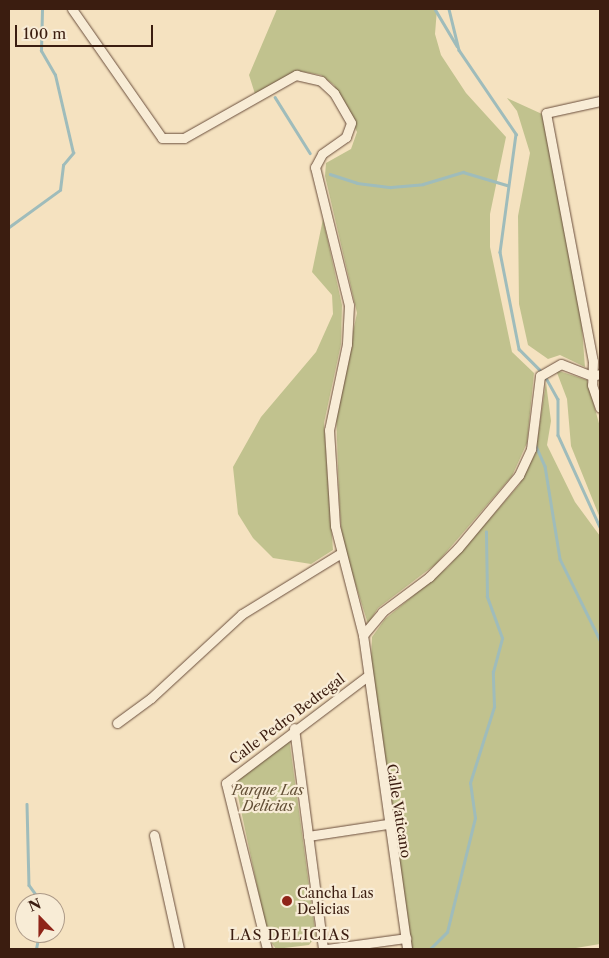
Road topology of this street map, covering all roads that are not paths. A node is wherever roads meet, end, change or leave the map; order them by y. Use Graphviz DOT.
graph roads {
  1 [pos="72,9"];
  2 [pos="600,101"];
  3 [pos="596,375"];
  4 [pos="600,408"];
  5 [pos="341,553"];
  6 [pos="363,635"];
  7 [pos="366,677"];
  8 [pos="117,723"];
  9 [pos="294,728"];
  10 [pos="387,824"];
  11 [pos="154,835"];
  12 [pos="308,836"];
  13 [pos="406,938"];
  14 [pos="179,949"];
  15 [pos="267,949"];
  16 [pos="322,949"];
  17 [pos="326,949"];
  18 [pos="407,949"];
  1 -- 5 [label="street, Calle Vaticano"];
  2 -- 3 [label="street"];
  3 -- 4 [label="street"];
  3 -- 6 [label="street"];
  5 -- 6 [label="street, Calle Vaticano"];
  5 -- 8 [label="street"];
  6 -- 7 [label="street, Calle Vaticano"];
  7 -- 9 [label="street, Calle Pedro Bedregal"];
  7 -- 10 [label="street, Calle Vaticano"];
  9 -- 12 [label="street"];
  9 -- 15 [label="street, Calle Pedro Bedregal"];
  10 -- 12 [label="street"];
  10 -- 13 [label="street, Calle Vaticano"];
  11 -- 14 [label="street"];
  12 -- 16 [label="street"];
  13 -- 17 [label="street"];
  13 -- 18 [label="street, Calle Vaticano"];
}
